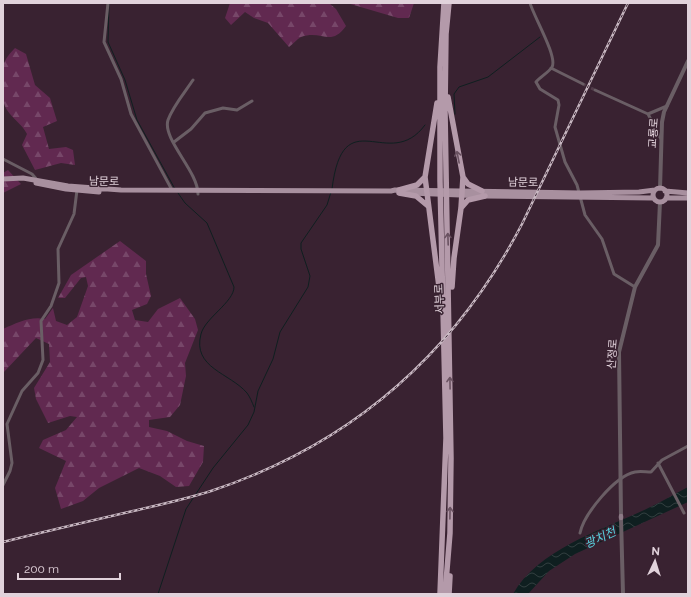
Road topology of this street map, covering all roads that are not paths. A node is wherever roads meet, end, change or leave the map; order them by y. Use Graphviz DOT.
graph roads {
  1 [pos="108,3"];
  2 [pos="444,3"];
  3 [pos="449,3"];
  4 [pos="530,3"];
  5 [pos="688,61"];
  6 [pos="443,67"];
  7 [pos="551,68"];
  8 [pos="193,80"];
  9 [pos="583,84"];
  10 [pos="595,90"];
  11 [pos="252,101"];
  12 [pos="667,106"];
  13 [pos="648,114"];
  14 [pos="661,139"];
  15 [pos="174,142"];
  16 [pos="3,159"];
  17 [pos="425,176"];
  18 [pos="463,178"];
  19 [pos="3,180"];
  20 [pos="38,182"];
  21 [pos="77,189"];
  22 [pos="660,190"];
  23 [pos="175,191"];
  24 [pos="399,191"];
  25 [pos="198,192"];
  26 [pos="426,192"];
  27 [pos="462,193"];
  28 [pos="688,193"];
  29 [pos="483,194"];
  30 [pos="580,195"];
  31 [pos="653,198"];
  32 [pos="666,198"];
  33 [pos="688,198"];
  34 [pos="660,202"];
  35 [pos="443,203"];
  36 [pos="428,206"];
  37 [pos="461,208"];
  38 [pos="635,287"];
  39 [pos="450,325"];
  40 [pos="443,326"];
  41 [pos="688,446"];
  42 [pos="658,463"];
  43 [pos="620,480"];
  44 [pos="3,485"];
  45 [pos="683,512"];
  46 [pos="450,533"];
  47 [pos="580,533"];
  48 [pos="444,537"];
  49 [pos="437,594"];
  50 [pos="440,594"];
  51 [pos="445,594"];
  52 [pos="449,594"];
  53 [pos="623,594"];
  1 -- 23 [label="street"];
  2 -- 6 [label="highway, 서부로"];
  3 -- 6 [label="highway, 서부로"];
  4 -- 7 [label="street"];
  5 -- 12 [label="street, 교룡로"];
  6 -- 17 [label="highway"];
  18 -- 6 [label="highway, one-way"];
  6 -- 35 [label="highway, 서부로"];
  7 -- 9 [label="street"];
  7 -- 30 [label="street"];
  8 -- 15 [label="street"];
  10 -- 13 [label="street"];
  11 -- 15 [label="street"];
  12 -- 13 [label="street"];
  12 -- 14 [label="street, 교룡로"];
  13 -- 14 [label="street"];
  14 -- 22 [label="street, 교룡로"];
  15 -- 25 [label="street"];
  16 -- 20 [label="street"];
  17 -- 24 [label="highway"];
  17 -- 26 [label="highway"];
  18 -- 27 [label="highway"];
  18 -- 29 [label="highway"];
  19 -- 20 [label="main road, 남문로"];
  20 -- 21 [label="main road, 남문로"];
  21 -- 23 [label="main road, 남문로"];
  21 -- 44 [label="street"];
  22 -- 28 [label="main road, 남문로"];
  22 -- 30 [label="main road, 남문로"];
  22 -- 31 [label="main road"];
  22 -- 32 [label="main road"];
  23 -- 25 [label="main road, 남문로"];
  24 -- 25 [label="main road, 남문로"];
  24 -- 26 [label="main road, 남문로"];
  24 -- 36 [label="highway"];
  26 -- 27 [label="main road, 남문로"];
  26 -- 36 [label="highway"];
  27 -- 29 [label="main road, 남문로"];
  27 -- 37 [label="highway"];
  29 -- 30 [label="main road, 남문로"];
  29 -- 37 [label="highway"];
  30 -- 31 [label="main road, 남문로"];
  30 -- 38 [label="street"];
  31 -- 34 [label="main road, 남문로"];
  32 -- 33 [label="main road"];
  32 -- 34 [label="main road"];
  34 -- 38 [label="street, 산정로"];
  39 -- 35 [label="highway, 서부로, one-way"];
  35 -- 40 [label="highway, 서부로"];
  36 -- 40 [label="highway"];
  37 -- 39 [label="highway"];
  38 -- 43 [label="street, 산정로"];
  46 -- 39 [label="highway, 서부로, one-way"];
  40 -- 48 [label="highway, 서부로"];
  41 -- 42 [label="street"];
  42 -- 43 [label="street"];
  42 -- 45 [label="street"];
  43 -- 47 [label="street"];
  43 -- 53 [label="street, 산정로"];
  46 -- 51 [label="highway, 서부로"];
  46 -- 52 [label="highway"];
  48 -- 49 [label="highway"];
  48 -- 50 [label="highway, 서부로"];
}
